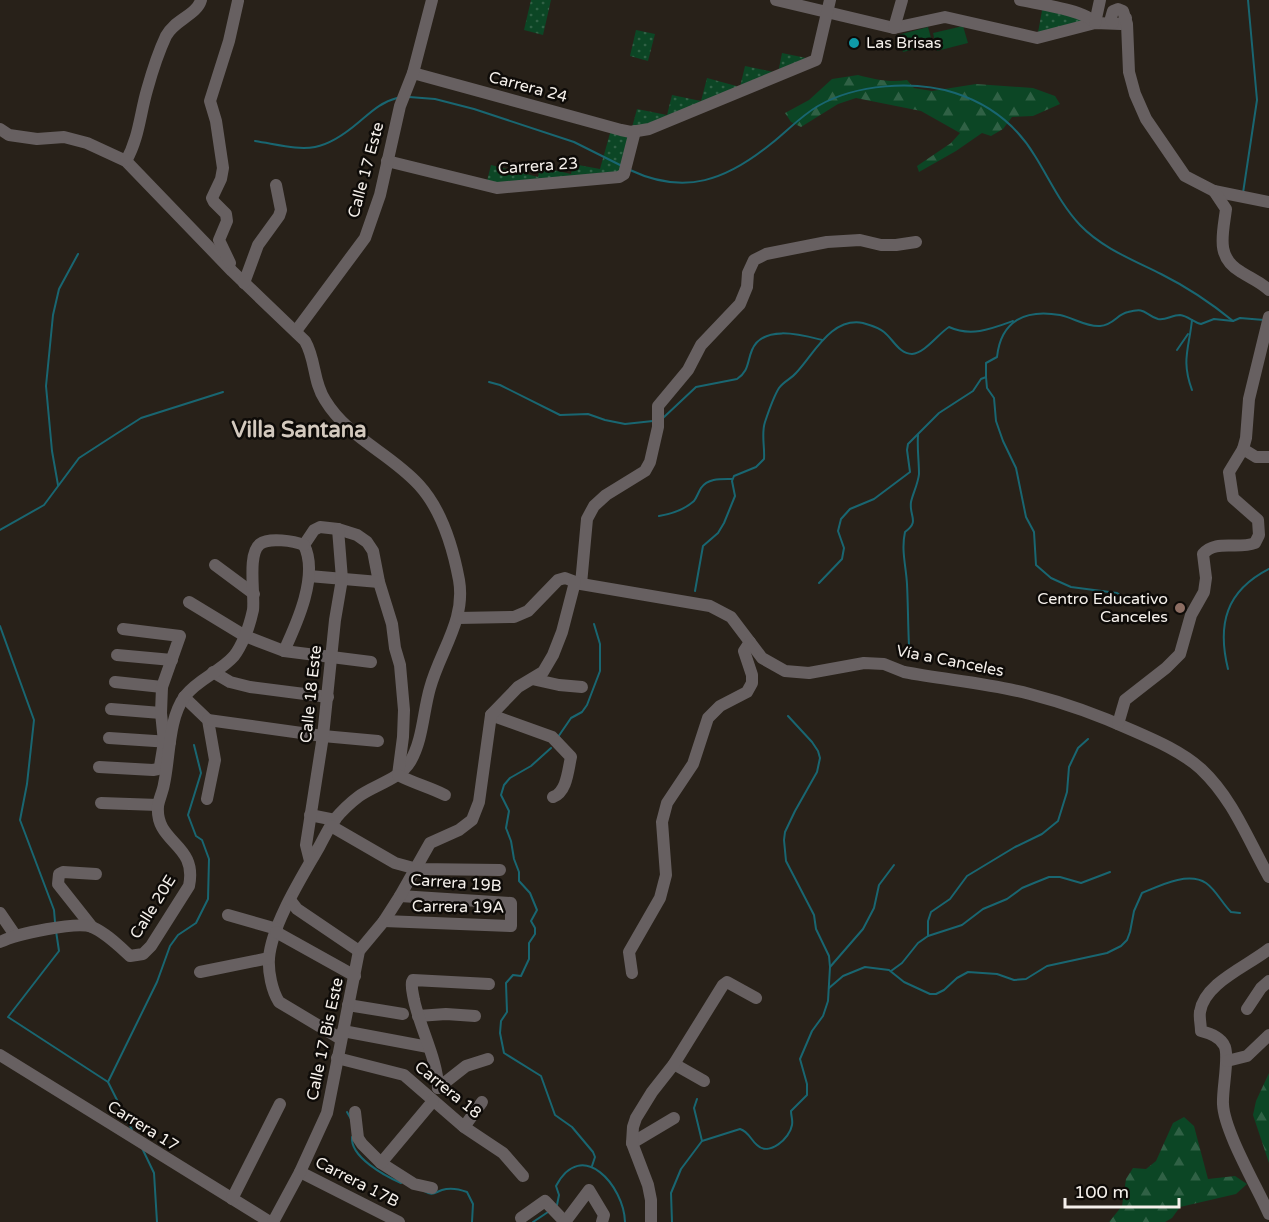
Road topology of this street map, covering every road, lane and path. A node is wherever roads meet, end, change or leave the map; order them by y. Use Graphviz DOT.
graph roads {
  1 [pos="201,0"];
  2 [pos="432,0"];
  3 [pos="776,0"];
  4 [pos="902,0"];
  5 [pos="1020,0"];
  6 [pos="1100,0"];
  7 [pos="1110,0"];
  8 [pos="238,1"];
  9 [pos="828,6"];
  10 [pos="1116,15"];
  11 [pos="1097,23"];
  12 [pos="894,28"];
  13 [pos="413,73"];
  14 [pos="0,129"];
  15 [pos="635,131"];
  16 [pos="126,161"];
  17 [pos="387,161"];
  18 [pos="276,184"];
  19 [pos="1214,191"];
  20 [pos="1269,202"];
  21 [pos="916,242"];
  22 [pos="232,271"];
  23 [pos="244,282"];
  24 [pos="1269,290"];
  25 [pos="1269,317"];
  26 [pos="296,331"];
  27 [pos="1243,449"];
  28 [pos="1269,457"];
  29 [pos="338,529"];
  30 [pos="304,545"];
  31 [pos="215,565"];
  32 [pos="309,576"];
  33 [pos="342,579"];
  34 [pos="379,582"];
  35 [pos="578,583"];
  36 [pos="254,594"];
  37 [pos="189,602"];
  38 [pos="458,618"];
  39 [pos="123,629"];
  40 [pos="245,636"];
  41 [pos="750,642"];
  42 [pos="284,651"];
  43 [pos="117,655"];
  44 [pos="332,656"];
  45 [pos="172,660"];
  46 [pos="371,662"];
  47 [pos="213,672"];
  48 [pos="532,680"];
  49 [pos="115,682"];
  50 [pos="162,687"];
  51 [pos="582,687"];
  52 [pos="184,697"];
  53 [pos="328,697"];
  54 [pos="111,709"];
  55 [pos="161,713"];
  56 [pos="491,715"];
  57 [pos="208,720"];
  58 [pos="1118,724"];
  59 [pos="323,736"];
  60 [pos="109,738"];
  61 [pos="378,741"];
  62 [pos="167,742"];
  63 [pos="99,767"];
  64 [pos="398,775"];
  65 [pos="445,795"];
  66 [pos="553,797"];
  67 [pos="207,799"];
  68 [pos="101,803"];
  69 [pos="158,805"];
  70 [pos="310,815"];
  71 [pos="333,823"];
  72 [pos="310,861"];
  73 [pos="417,869"];
  74 [pos="500,870"];
  75 [pos="96,874"];
  76 [pos="1269,877"];
  77 [pos="400,896"];
  78 [pos="291,900"];
  79 [pos="511,903"];
  80 [pos="0,913"];
  81 [pos="228,915"];
  82 [pos="384,921"];
  83 [pos="92,927"];
  84 [pos="276,930"];
  85 [pos="15,935"];
  86 [pos="0,942"];
  87 [pos="1269,949"];
  88 [pos="359,951"];
  89 [pos="269,958"];
  90 [pos="200,972"];
  91 [pos="632,973"];
  92 [pos="355,976"];
  93 [pos="1269,981"];
  94 [pos="489,984"];
  95 [pos="756,998"];
  96 [pos="348,1005"];
  97 [pos="1247,1009"];
  98 [pos="403,1014"];
  99 [pos="418,1016"];
  100 [pos="475,1016"];
  101 [pos="342,1035"];
  102 [pos="1269,1035"];
  103 [pos="428,1047"];
  104 [pos="0,1055"];
  105 [pos="337,1058"];
  106 [pos="488,1059"];
  107 [pos="1227,1061"];
  108 [pos="674,1064"];
  109 [pos="704,1081"];
  110 [pos="433,1101"];
  111 [pos="482,1102"];
  112 [pos="280,1104"];
  113 [pos="355,1112"];
  114 [pos="674,1118"];
  115 [pos="464,1126"];
  116 [pos="632,1143"];
  117 [pos="381,1162"];
  118 [pos="300,1172"];
  119 [pos="523,1176"];
  120 [pos="432,1188"];
  121 [pos="232,1199"];
  122 [pos="1269,1214"];
  123 [pos="521,1218"];
  124 [pos="276,1221"];
  125 [pos="399,1222"];
  126 [pos="565,1222"];
  127 [pos="602,1222"];
  128 [pos="651,1222"];
  1 -- 16 [label="street"];
  2 -- 13 [label="street, Calle 17 Este"];
  3 -- 9 [label="street"];
  4 -- 12 [label="street"];
  5 -- 11 [label="street"];
  6 -- 11 [label="street"];
  7 -- 10 [label="street"];
  8 -- 22 [label="street"];
  9 -- 12 [label="street"];
  9 -- 15 [label="street"];
  10 -- 11 [label="street"];
  10 -- 19 [label="street"];
  11 -- 12 [label="street"];
  13 -- 15 [label="street, Carrera 24"];
  13 -- 17 [label="street, Calle 17 Este"];
  14 -- 16 [label="street"];
  15 -- 17 [label="street, Carrera 23"];
  16 -- 22 [label="street"];
  17 -- 26 [label="street, Calle 17 Este"];
  18 -- 23 [label="street"];
  19 -- 20 [label="street"];
  19 -- 24 [label="street"];
  21 -- 35 [label="street"];
  22 -- 23 [label="street"];
  23 -- 26 [label="street"];
  25 -- 27 [label="street"];
  26 -- 38 [label="street"];
  27 -- 28 [label="street"];
  27 -- 58 [label="street"];
  29 -- 30 [label="street"];
  29 -- 33 [label="street, Calle 18 Este"];
  29 -- 34 [label="street"];
  30 -- 32 [label="street"];
  30 -- 36 [label="street"];
  31 -- 36 [label="street"];
  32 -- 33 [label="street"];
  32 -- 42 [label="street"];
  33 -- 34 [label="street"];
  33 -- 44 [label="street, Calle 18 Este"];
  34 -- 64 [label="street"];
  35 -- 38 [label="street"];
  35 -- 41 [label="street, Vía a Canceles"];
  35 -- 48 [label="street"];
  36 -- 40 [label="street"];
  37 -- 40 [label="street"];
  38 -- 64 [label="street"];
  39 -- 45 [label="street"];
  40 -- 42 [label="street"];
  40 -- 47 [label="street"];
  41 -- 58 [label="street, Vía a Canceles"];
  41 -- 91 [label="street"];
  42 -- 44 [label="street"];
  43 -- 45 [label="street"];
  44 -- 46 [label="street"];
  44 -- 53 [label="street, Calle 18 Este"];
  45 -- 50 [label="street"];
  47 -- 52 [label="street"];
  47 -- 53 [label="street"];
  48 -- 51 [label="street"];
  48 -- 56 [label="street"];
  49 -- 50 [label="street"];
  50 -- 55 [label="street"];
  52 -- 57 [label="street"];
  52 -- 62 [label="street"];
  53 -- 59 [label="street, Calle 18 Este"];
  54 -- 55 [label="street"];
  55 -- 62 [label="street"];
  56 -- 66 [label="street"];
  56 -- 73 [label="street"];
  57 -- 59 [label="street"];
  57 -- 67 [label="street"];
  58 -- 76 [label="street, Vía a Canceles"];
  59 -- 61 [label="street"];
  59 -- 70 [label="street, Calle 18 Este"];
  60 -- 62 [label="street"];
  62 -- 63 [label="street"];
  62 -- 69 [label="street"];
  64 -- 65 [label="street"];
  64 -- 71 [label="street"];
  68 -- 69 [label="street"];
  69 -- 83 [label="street, Calle 20E"];
  70 -- 71 [label="street"];
  70 -- 72 [label="street, Calle 18 Este"];
  71 -- 72 [label="street"];
  71 -- 73 [label="street"];
  72 -- 78 [label="street"];
  73 -- 74 [label="street"];
  73 -- 77 [label="street"];
  75 -- 83 [label="street, Calle 20E"];
  77 -- 79 [label="street, Carrera 19B"];
  77 -- 82 [label="street"];
  78 -- 84 [label="street"];
  78 -- 88 [label="street"];
  79 -- 82 [label="street, Carrera 19A"];
  80 -- 85 [label="street"];
  81 -- 84 [label="street"];
  82 -- 88 [label="street"];
  83 -- 85 [label="street"];
  84 -- 89 [label="street"];
  84 -- 92 [label="street"];
  85 -- 86 [label="street"];
  87 -- 107 [label="street"];
  88 -- 92 [label="street, Calle 17 Bis Este"];
  89 -- 90 [label="street"];
  89 -- 101 [label="street"];
  92 -- 96 [label="street, Calle 17 Bis Este"];
  93 -- 97 [label="street"];
  94 -- 99 [label="street"];
  95 -- 108 [label="street"];
  96 -- 98 [label="street"];
  96 -- 101 [label="street, Calle 17 Bis Este"];
  99 -- 100 [label="street"];
  99 -- 103 [label="street"];
  101 -- 103 [label="street"];
  101 -- 105 [label="street, Calle 17 Bis Este"];
  102 -- 107 [label="street"];
  103 -- 106 [label="street"];
  104 -- 121 [label="street, Carrera 17"];
  105 -- 110 [label="street, Carrera 18"];
  105 -- 118 [label="street, Calle 17 Bis Este"];
  107 -- 122 [label="street"];
  108 -- 109 [label="street"];
  108 -- 116 [label="street"];
  110 -- 115 [label="street, Carrera 18"];
  110 -- 117 [label="street"];
  111 -- 115 [label="street"];
  112 -- 121 [label="street"];
  113 -- 117 [label="street"];
  114 -- 116 [label="street"];
  115 -- 119 [label="street, Carrera 18"];
  116 -- 128 [label="street"];
  117 -- 120 [label="street"];
  118 -- 124 [label="street, Calle 17 Bis Este"];
  118 -- 125 [label="street, Carrera 17B"];
  121 -- 124 [label="street, Carrera 17"];
  123 -- 126 [label="street"];
  126 -- 127 [label="street"];
}
